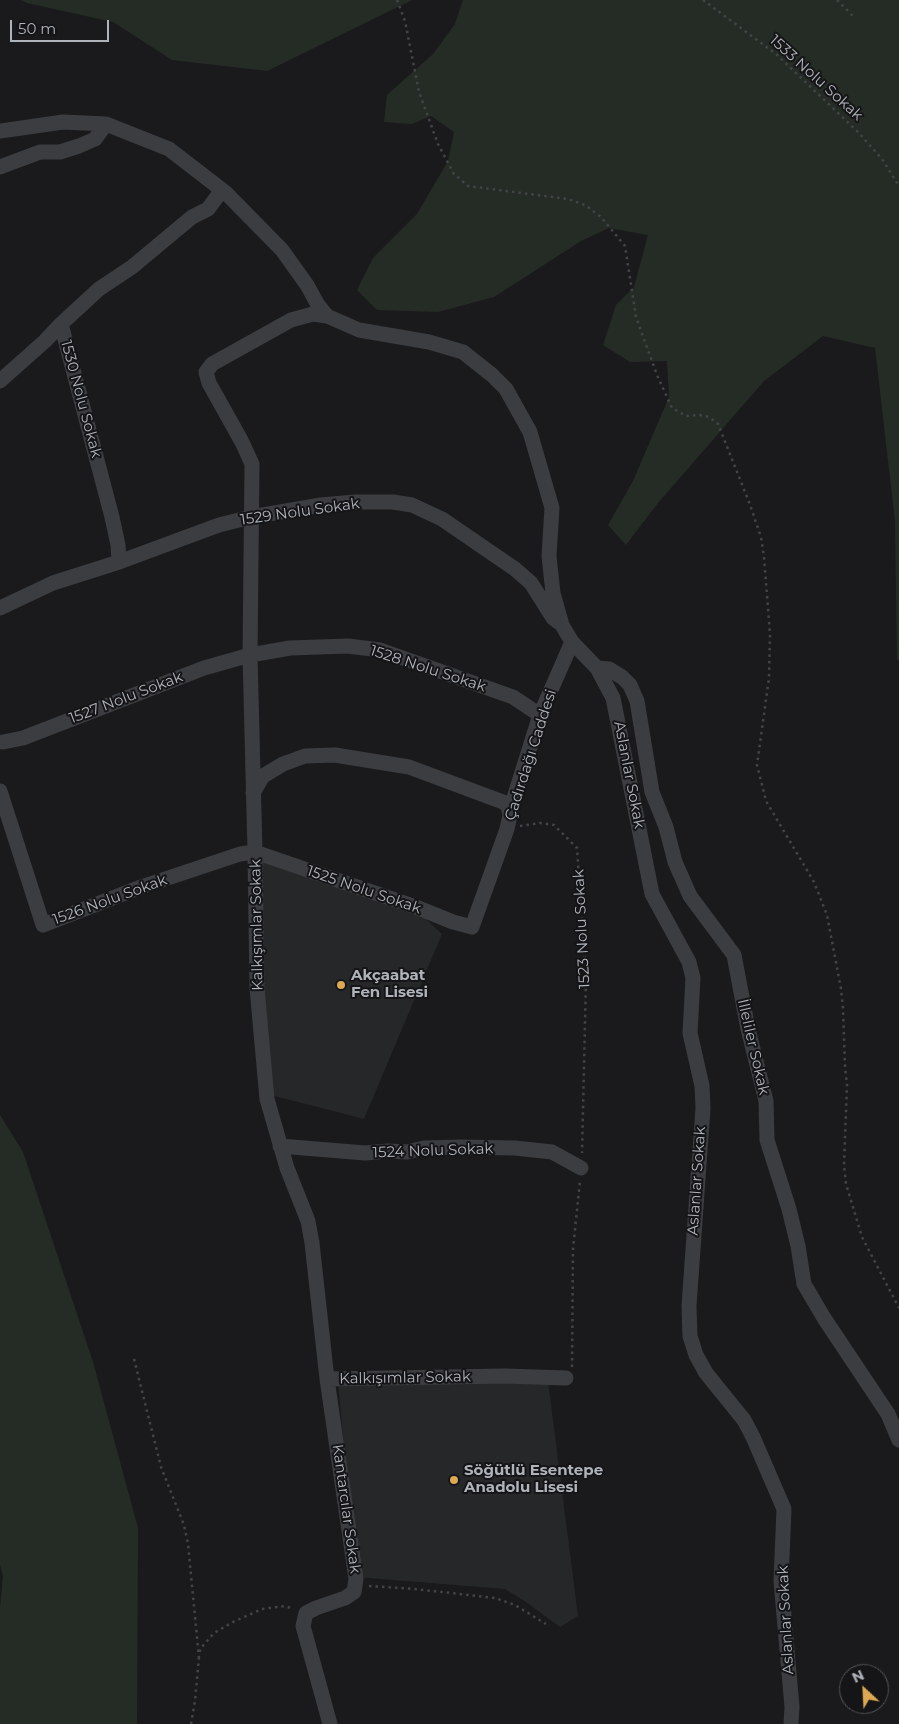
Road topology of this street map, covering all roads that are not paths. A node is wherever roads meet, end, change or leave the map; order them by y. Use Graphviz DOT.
graph roads {
  1 [pos="106,124"];
  2 [pos="0,131"];
  3 [pos="0,167"];
  4 [pos="222,190"];
  5 [pos="327,316"];
  6 [pos="62,324"];
  7 [pos="0,381"];
  8 [pos="251,517"];
  9 [pos="119,562"];
  10 [pos="0,608"];
  11 [pos="562,625"];
  12 [pos="572,642"];
  13 [pos="250,654"];
  14 [pos="597,668"];
  15 [pos="540,715"];
  16 [pos="1,741"];
  17 [pos="0,791"];
  18 [pos="253,793"];
  19 [pos="510,815"];
  20 [pos="255,852"];
  21 [pos="472,927"];
  22 [pos="280,1146"];
  23 [pos="581,1168"];
  24 [pos="566,1378"];
  25 [pos="327,1379"];
  26 [pos="899,1440"];
  27 [pos="330,1724"];
  28 [pos="790,1724"];
  1 -- 2 [label="street"];
  1 -- 3 [label="street"];
  1 -- 4 [label="street"];
  4 -- 5 [label="street"];
  4 -- 6 [label="street, 1530 Nolu Sokak"];
  5 -- 8 [label="street, Kalkışımlar Sokak"];
  5 -- 11 [label="street"];
  6 -- 7 [label="street"];
  6 -- 9 [label="street, 1530 Nolu Sokak"];
  8 -- 9 [label="street, 1529 Nolu Sokak"];
  8 -- 11 [label="street, 1529 Nolu Sokak"];
  8 -- 13 [label="street, Kalkışımlar Sokak"];
  9 -- 10 [label="street"];
  11 -- 12 [label="street"];
  12 -- 14 [label="street, Aslanlar Sokak"];
  12 -- 15 [label="street, Çadırdağı Caddesi"];
  13 -- 15 [label="street, 1528 Nolu Sokak"];
  13 -- 16 [label="street, 1527 Nolu Sokak"];
  13 -- 18 [label="street, Kalkışımlar Sokak"];
  14 -- 26 [label="street, İlleliler Sokak"];
  14 -- 28 [label="street, Aslanlar Sokak"];
  15 -- 19 [label="street, Çadırdağı Caddesi"];
  17 -- 20 [label="street, 1526 Nolu Sokak"];
  18 -- 19 [label="street"];
  18 -- 20 [label="street, Kalkışımlar Sokak"];
  19 -- 21 [label="street, Çadırdağı Caddesi"];
  20 -- 21 [label="street, 1525 Nolu Sokak"];
  20 -- 22 [label="street, Kalkışımlar Sokak"];
  22 -- 23 [label="street, 1524 Nolu Sokak"];
  22 -- 25 [label="street, Kalkışımlar Sokak"];
  24 -- 25 [label="street, Kalkışımlar Sokak"];
  25 -- 27 [label="street, Kantarcılar Sokak"];
}
